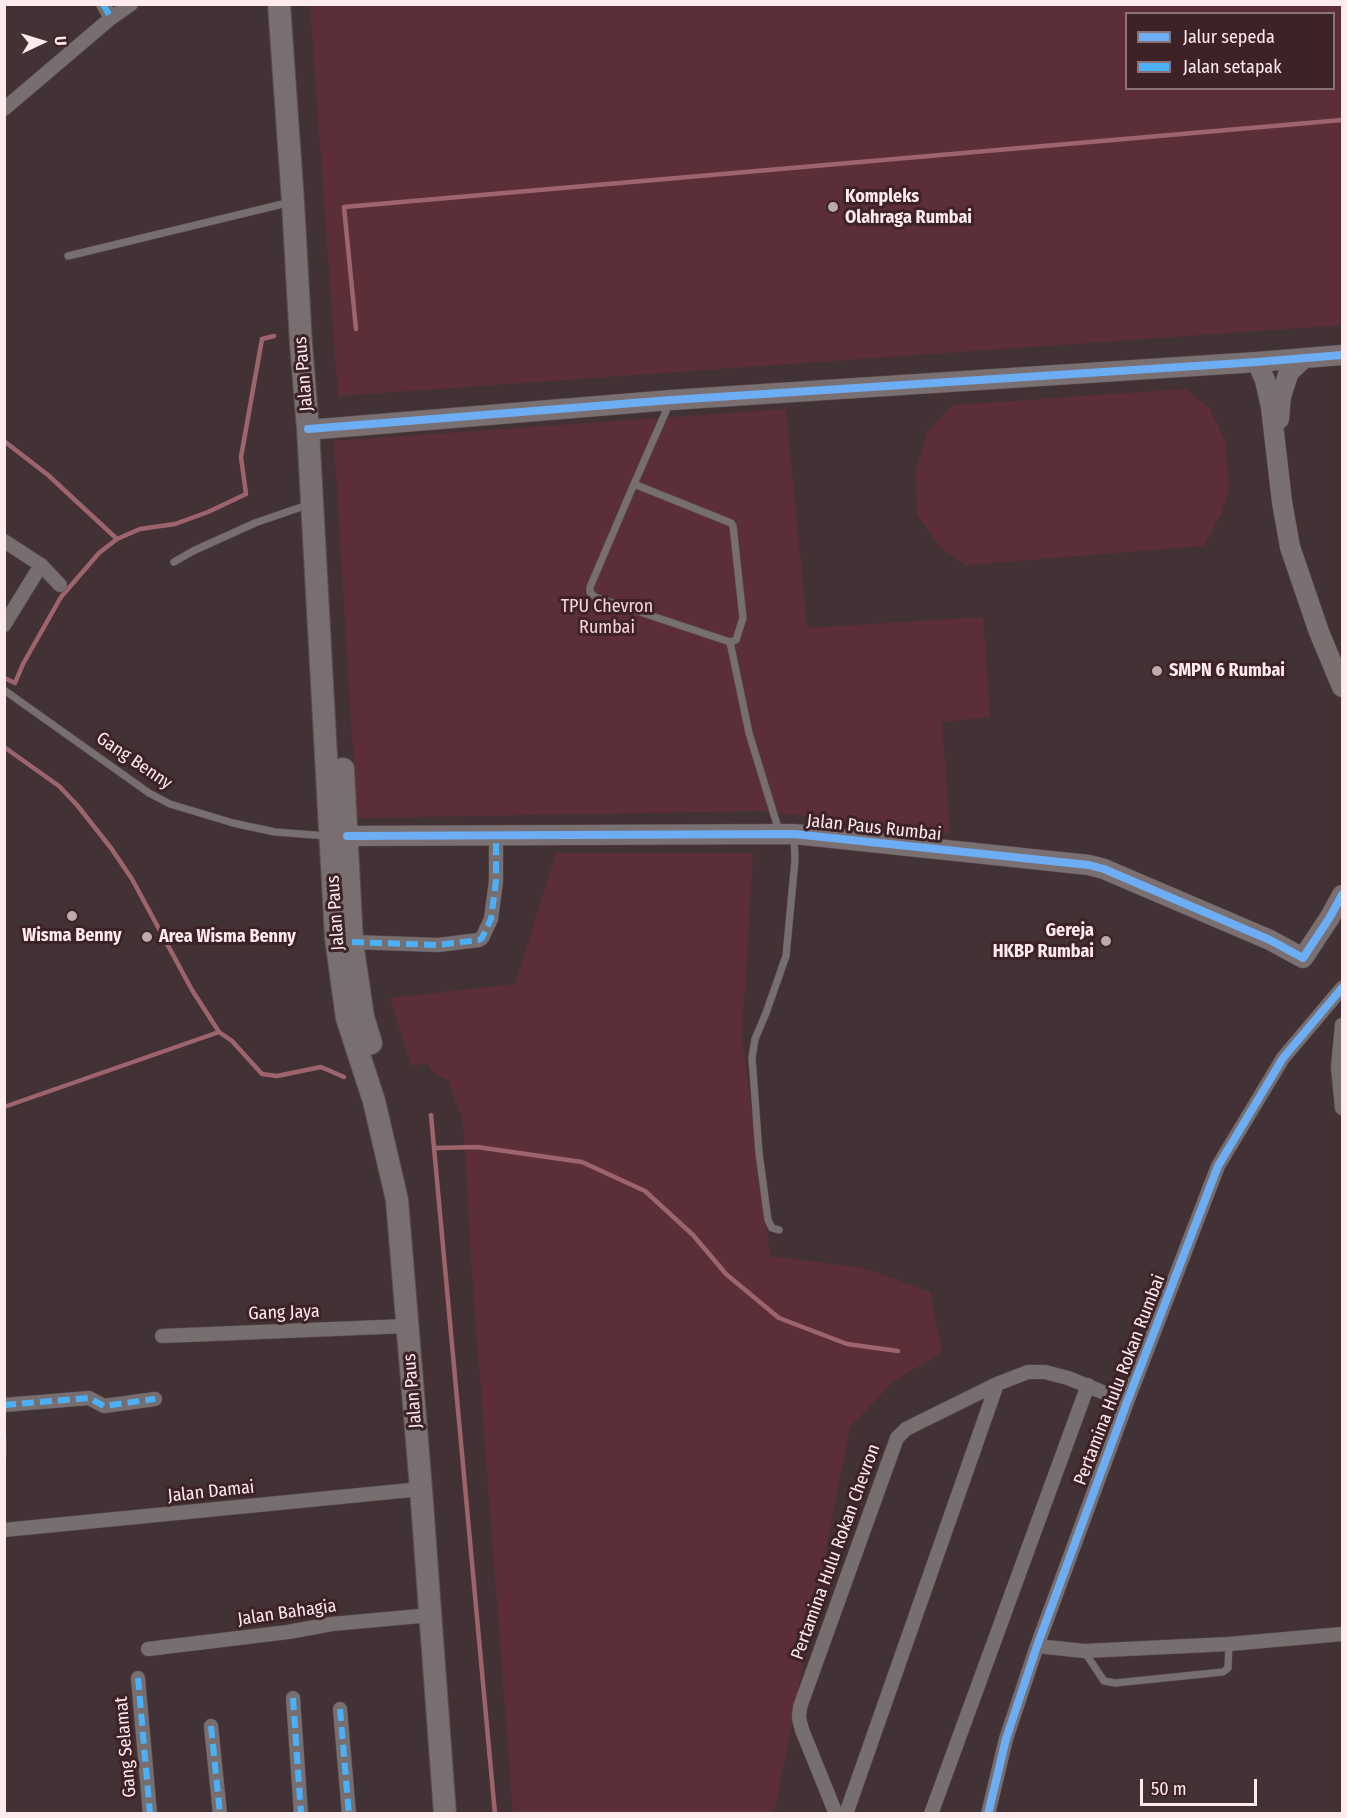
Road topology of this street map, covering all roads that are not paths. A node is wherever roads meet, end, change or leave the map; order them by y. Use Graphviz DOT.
graph roads {
  1 [pos="103,4"];
  2 [pos="131,4"];
  3 [pos="279,4"];
  4 [pos="291,4"];
  5 [pos="111,18"];
  6 [pos="4,109"];
  7 [pos="293,202"];
  8 [pos="68,256"];
  9 [pos="1342,355"];
  10 [pos="1304,358"];
  11 [pos="1257,362"];
  12 [pos="670,400"];
  13 [pos="314,429"];
  14 [pos="1273,439"];
  15 [pos="634,484"];
  16 [pos="312,503"];
  17 [pos="4,541"];
  18 [pos="174,562"];
  19 [pos="41,565"];
  20 [pos="60,585"];
  21 [pos="4,624"];
  22 [pos="730,642"];
  23 [pos="1342,686"];
  24 [pos="4,690"];
  25 [pos="787,834"];
  26 [pos="339,836"];
  27 [pos="496,836"];
  28 [pos="1342,895"];
  29 [pos="352,942"];
  30 [pos="1342,988"];
  31 [pos="1342,1025"];
  32 [pos="1342,1108"];
  33 [pos="779,1230"];
  34 [pos="407,1326"];
  35 [pos="162,1336"];
  36 [pos="997,1384"];
  37 [pos="1088,1385"];
  38 [pos="155,1399"];
  39 [pos="1127,1402"];
  40 [pos="4,1405"];
  41 [pos="421,1489"];
  42 [pos="4,1530"];
  43 [pos="431,1615"];
  44 [pos="1342,1634"];
  45 [pos="1229,1644"];
  46 [pos="1036,1646"];
  47 [pos="148,1649"];
  48 [pos="1084,1652"];
  49 [pos="138,1678"];
  50 [pos="293,1698"];
  51 [pos="339,1708"];
  52 [pos="212,1726"];
  53 [pos="150,1814"];
  54 [pos="220,1814"];
  55 [pos="301,1814"];
  56 [pos="349,1814"];
  57 [pos="445,1814"];
  58 [pos="459,1814"];
  59 [pos="836,1814"];
  60 [pos="846,1814"];
  61 [pos="931,1814"];
  62 [pos="987,1814"];
  1 -- 5 [label="street"];
  2 -- 5 [label="street"];
  3 -- 7 [label="main road, Jalan Paus"];
  4 -- 13 [label="main road, Jalan Paus"];
  5 -- 6 [label="street"];
  7 -- 8 [label="lane"];
  7 -- 13 [label="main road, Jalan Paus"];
  9 -- 10 [label="street"];
  10 -- 11 [label="street"];
  10 -- 14 [label="street"];
  11 -- 12 [label="street"];
  11 -- 14 [label="street"];
  12 -- 13 [label="street"];
  12 -- 15 [label="lane"];
  13 -- 16 [label="main road, Jalan Paus"];
  13 -- 26 [label="main road, Jalan Paus"];
  14 -- 23 [label="street"];
  15 -- 22 [label="lane"];
  15 -- 22 [label="lane"];
  16 -- 18 [label="lane"];
  16 -- 26 [label="main road, Jalan Paus"];
  17 -- 19 [label="street"];
  19 -- 20 [label="street"];
  19 -- 21 [label="street"];
  22 -- 25 [label="lane"];
  24 -- 26 [label="lane, Gang Benny"];
  25 -- 27 [label="street, Jalan Paus Rumbai"];
  25 -- 28 [label="street, Jalan Paus Rumbai"];
  25 -- 33 [label="lane"];
  26 -- 27 [label="street, Jalan Paus Rumbai"];
  26 -- 29 [label="main road, Jalan Paus"];
  26 -- 34 [label="main road, Jalan Paus"];
  27 -- 29 [label="street"];
  29 -- 58 [label="main road, Jalan Paus"];
  30 -- 39 [label="street, Pertamina Hulu Rokan Rumbai"];
  31 -- 32 [label="street"];
  34 -- 35 [label="street, Gang Jaya"];
  34 -- 41 [label="main road, Jalan Paus"];
  36 -- 37 [label="street, Pertamina Hulu Rokan Chevron"];
  36 -- 59 [label="street, Pertamina Hulu Rokan Chevron"];
  36 -- 60 [label="street"];
  37 -- 39 [label="street, Pertamina Hulu Rokan Chevron"];
  37 -- 61 [label="street"];
  38 -- 40 [label="street"];
  39 -- 46 [label="street, Pertamina Hulu Rokan Rumbai"];
  41 -- 42 [label="street, Jalan Damai"];
  41 -- 43 [label="main road, Jalan Paus"];
  43 -- 47 [label="street, Jalan Bahagia"];
  43 -- 57 [label="main road, Jalan Paus"];
  44 -- 45 [label="street"];
  45 -- 48 [label="street"];
  45 -- 48 [label="lane"];
  46 -- 48 [label="street"];
  46 -- 62 [label="street, Pertamina Hulu Rokan Rumbai"];
  49 -- 53 [label="street, Gang Selamat"];
  50 -- 55 [label="street"];
  51 -- 56 [label="street"];
  52 -- 54 [label="street"];
}
